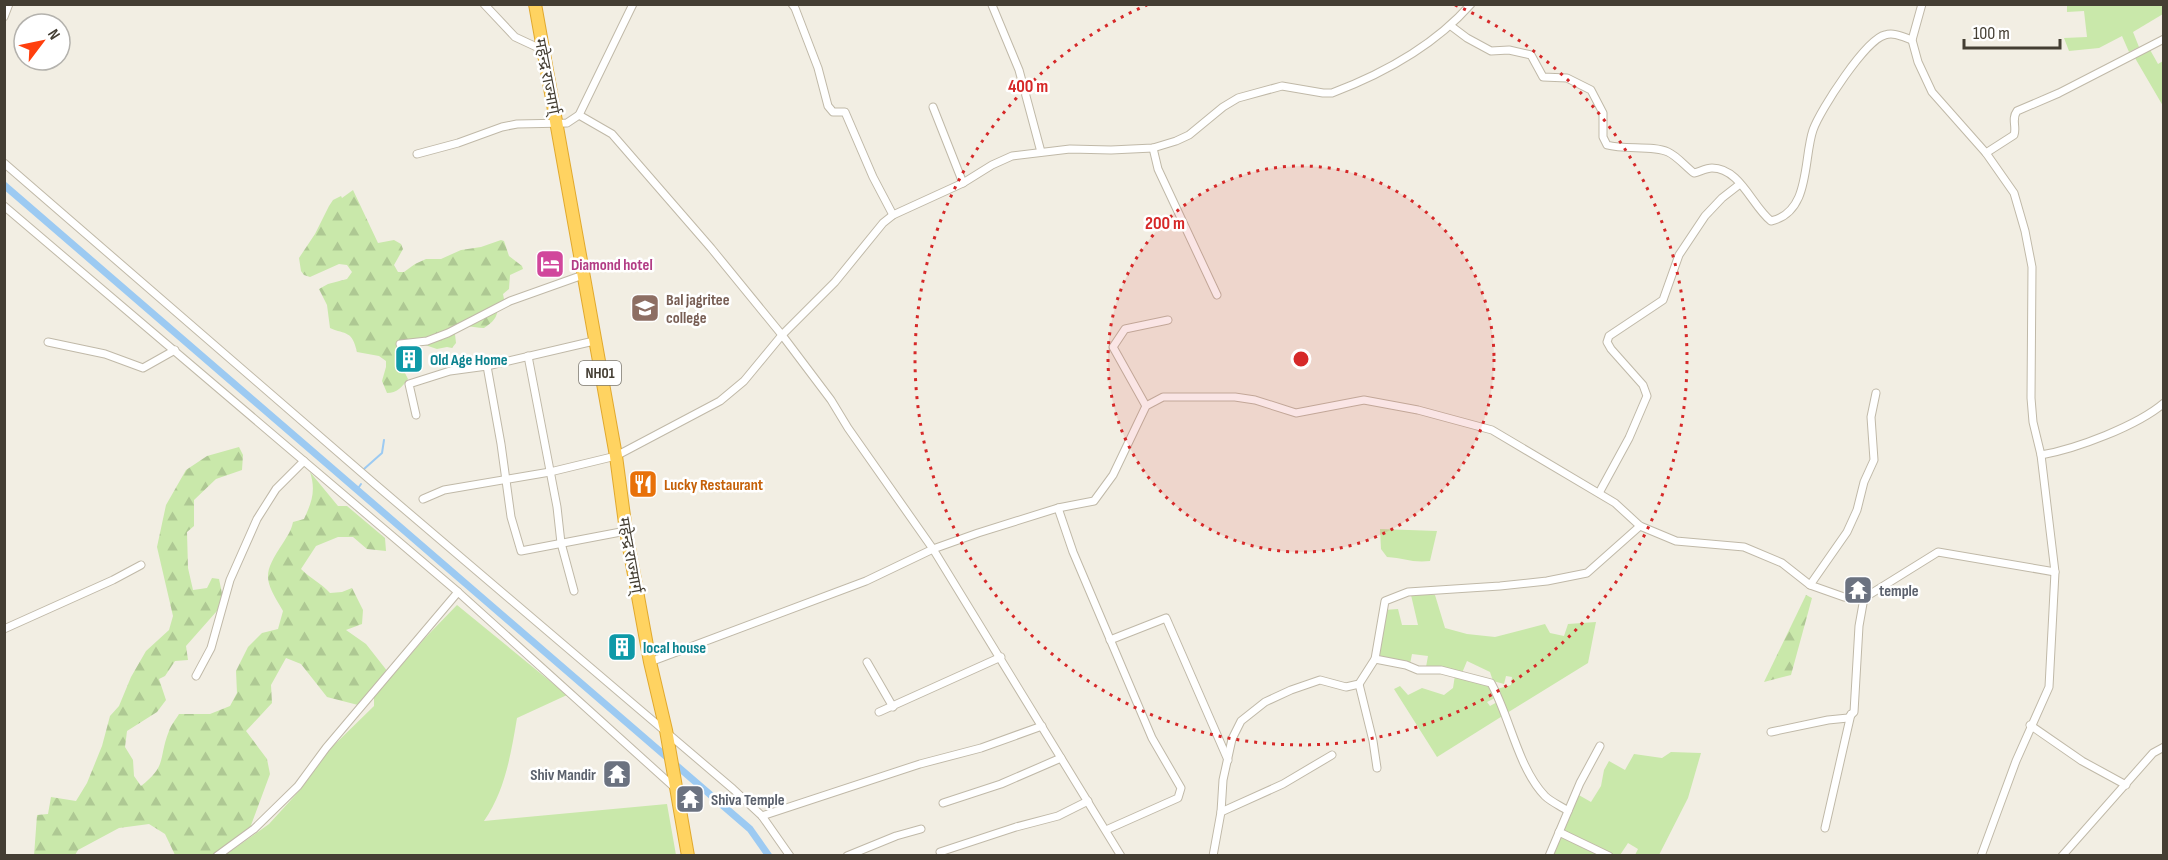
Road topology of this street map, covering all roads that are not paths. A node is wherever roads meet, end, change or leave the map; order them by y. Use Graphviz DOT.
graph roads {
  1 [pos="9,4"];
  2 [pos="484,4"];
  3 [pos="535,4"];
  4 [pos="633,4"];
  5 [pos="792,4"];
  6 [pos="1471,4"];
  7 [pos="1922,4"];
  8 [pos="992,5"];
  9 [pos="4,17"];
  10 [pos="1451,26"];
  11 [pos="2163,39"];
  12 [pos="1912,40"];
  13 [pos="543,50"];
  14 [pos="933,107"];
  15 [pos="579,115"];
  16 [pos="557,123"];
  17 [pos="1153,148"];
  18 [pos="1041,152"];
  19 [pos="1986,153"];
  20 [pos="417,154"];
  21 [pos="4,163"];
  22 [pos="963,183"];
  23 [pos="1740,184"];
  24 [pos="4,206"];
  25 [pos="893,214"];
  26 [pos="583,275"];
  27 [pos="1217,296"];
  28 [pos="1168,320"];
  29 [pos="782,335"];
  30 [pos="594,341"];
  31 [pos="48,342"];
  32 [pos="400,344"];
  33 [pos="175,350"];
  34 [pos="528,356"];
  35 [pos="487,366"];
  36 [pos="1876,393"];
  37 [pos="2163,403"];
  38 [pos="1146,406"];
  39 [pos="416,415"];
  40 [pos="2041,455"];
  41 [pos="616,456"];
  42 [pos="304,461"];
  43 [pos="550,472"];
  44 [pos="507,480"];
  45 [pos="1599,493"];
  46 [pos="423,499"];
  47 [pos="1058,508"];
  48 [pos="1640,526"];
  49 [pos="626,531"];
  50 [pos="561,543"];
  51 [pos="933,549"];
  52 [pos="141,565"];
  53 [pos="2055,572"];
  54 [pos="1810,585"];
  55 [pos="574,591"];
  56 [pos="458,592"];
  57 [pos="1864,598"];
  58 [pos="4,629"];
  59 [pos="1110,640"];
  60 [pos="1001,657"];
  61 [pos="1374,659"];
  62 [pos="650,662"];
  63 [pos="867,662"];
  64 [pos="196,676"];
  65 [pos="1359,684"];
  66 [pos="893,707"];
  67 [pos="879,712"];
  68 [pos="1851,714"];
  69 [pos="2030,725"];
  70 [pos="1042,726"];
  71 [pos="1771,732"];
  72 [pos="667,736"];
  73 [pos="1600,746"];
  74 [pos="2163,747"];
  75 [pos="1332,755"];
  76 [pos="1062,758"];
  77 [pos="1228,760"];
  78 [pos="1377,768"];
  79 [pos="675,785"];
  80 [pos="2126,785"];
  81 [pos="1088,801"];
  82 [pos="944,803"];
  83 [pos="1568,811"];
  84 [pos="1221,812"];
  85 [pos="762,816"];
  86 [pos="1825,828"];
  87 [pos="921,829"];
  88 [pos="1106,830"];
  89 [pos="1559,832"];
  90 [pos="940,852"];
  91 [pos="217,855"];
  92 [pos="688,855"];
  93 [pos="790,855"];
  94 [pos="847,855"];
  95 [pos="1121,855"];
  96 [pos="1213,855"];
  97 [pos="1549,855"];
  98 [pos="1609,855"];
  99 [pos="1981,855"];
  100 [pos="2062,855"];
  1 -- 9 [label="street"];
  2 -- 13 [label="street"];
  3 -- 13 [label="highway, महेन्द्र राज्मार्ग् / NH01"];
  4 -- 15 [label="street"];
  5 -- 25 [label="street"];
  6 -- 10 [label="street"];
  7 -- 12 [label="street"];
  8 -- 18 [label="street"];
  10 -- 17 [label="street"];
  10 -- 23 [label="street"];
  11 -- 19 [label="street"];
  12 -- 19 [label="street"];
  12 -- 23 [label="street"];
  13 -- 16 [label="highway, महेन्द्र राज्मार्ग् / NH01"];
  14 -- 22 [label="street"];
  15 -- 16 [label="street"];
  15 -- 29 [label="street"];
  16 -- 20 [label="street"];
  16 -- 26 [label="highway, महेन्द्र राज्मार्ग् / NH01"];
  17 -- 18 [label="street"];
  17 -- 27 [label="street"];
  18 -- 22 [label="street"];
  19 -- 40 [label="street"];
  21 -- 72 [label="street"];
  22 -- 25 [label="street"];
  23 -- 45 [label="street"];
  24 -- 33 [label="street"];
  25 -- 29 [label="street"];
  26 -- 30 [label="highway, महेन्द्र राज्मार्ग् / NH01"];
  26 -- 32 [label="street"];
  28 -- 38 [label="street"];
  29 -- 41 [label="street"];
  29 -- 51 [label="street"];
  30 -- 34 [label="street"];
  30 -- 41 [label="highway, महेन्द्र राज्मार्ग् / NH01"];
  31 -- 33 [label="street"];
  33 -- 42 [label="street"];
  34 -- 35 [label="street"];
  34 -- 43 [label="street"];
  35 -- 39 [label="street"];
  35 -- 44 [label="street"];
  36 -- 54 [label="street"];
  37 -- 40 [label="street"];
  38 -- 45 [label="street"];
  38 -- 47 [label="street"];
  40 -- 53 [label="street"];
  41 -- 43 [label="street"];
  41 -- 49 [label="highway, महेन्द्र राज्मार्ग् / NH01"];
  42 -- 56 [label="street"];
  42 -- 64 [label="street"];
  43 -- 44 [label="street"];
  43 -- 50 [label="street"];
  44 -- 46 [label="street"];
  44 -- 50 [label="street"];
  45 -- 48 [label="street"];
  47 -- 51 [label="street"];
  47 -- 59 [label="street"];
  48 -- 54 [label="street"];
  48 -- 61 [label="street"];
  49 -- 50 [label="street"];
  49 -- 62 [label="highway, महेन्द्र राज्मार्ग् / NH01"];
  50 -- 55 [label="street"];
  51 -- 60 [label="street"];
  51 -- 62 [label="street"];
  52 -- 58 [label="street"];
  53 -- 57 [label="street"];
  53 -- 69 [label="street"];
  54 -- 57 [label="street"];
  56 -- 79 [label="street"];
  56 -- 91 [label="street"];
  57 -- 68 [label="street"];
  59 -- 77 [label="street"];
  59 -- 88 [label="street"];
  60 -- 66 [label="street"];
  60 -- 70 [label="street"];
  61 -- 65 [label="street"];
  61 -- 83 [label="street"];
  62 -- 72 [label="highway, महेन्द्र राज्मार्ग् / NH01"];
  63 -- 66 [label="street"];
  65 -- 77 [label="street"];
  65 -- 78 [label="street"];
  66 -- 67 [label="street"];
  68 -- 71 [label="street"];
  68 -- 86 [label="street"];
  69 -- 80 [label="street"];
  69 -- 99 [label="street"];
  70 -- 76 [label="street"];
  70 -- 85 [label="street"];
  72 -- 79 [label="highway, महेन्द्र राज्मार्ग् / NH01"];
  72 -- 85 [label="street"];
  73 -- 83 [label="street"];
  74 -- 80 [label="street"];
  75 -- 84 [label="street"];
  76 -- 81 [label="street"];
  76 -- 82 [label="street"];
  77 -- 84 [label="street"];
  79 -- 92 [label="highway, महेन्द्र राज्मार्ग् / NH01"];
  80 -- 100 [label="street"];
  81 -- 88 [label="street"];
  81 -- 90 [label="street"];
  83 -- 89 [label="street"];
  84 -- 96 [label="street"];
  85 -- 93 [label="street"];
  87 -- 94 [label="street"];
  88 -- 95 [label="street"];
  89 -- 97 [label="street"];
  89 -- 98 [label="street"];
}
